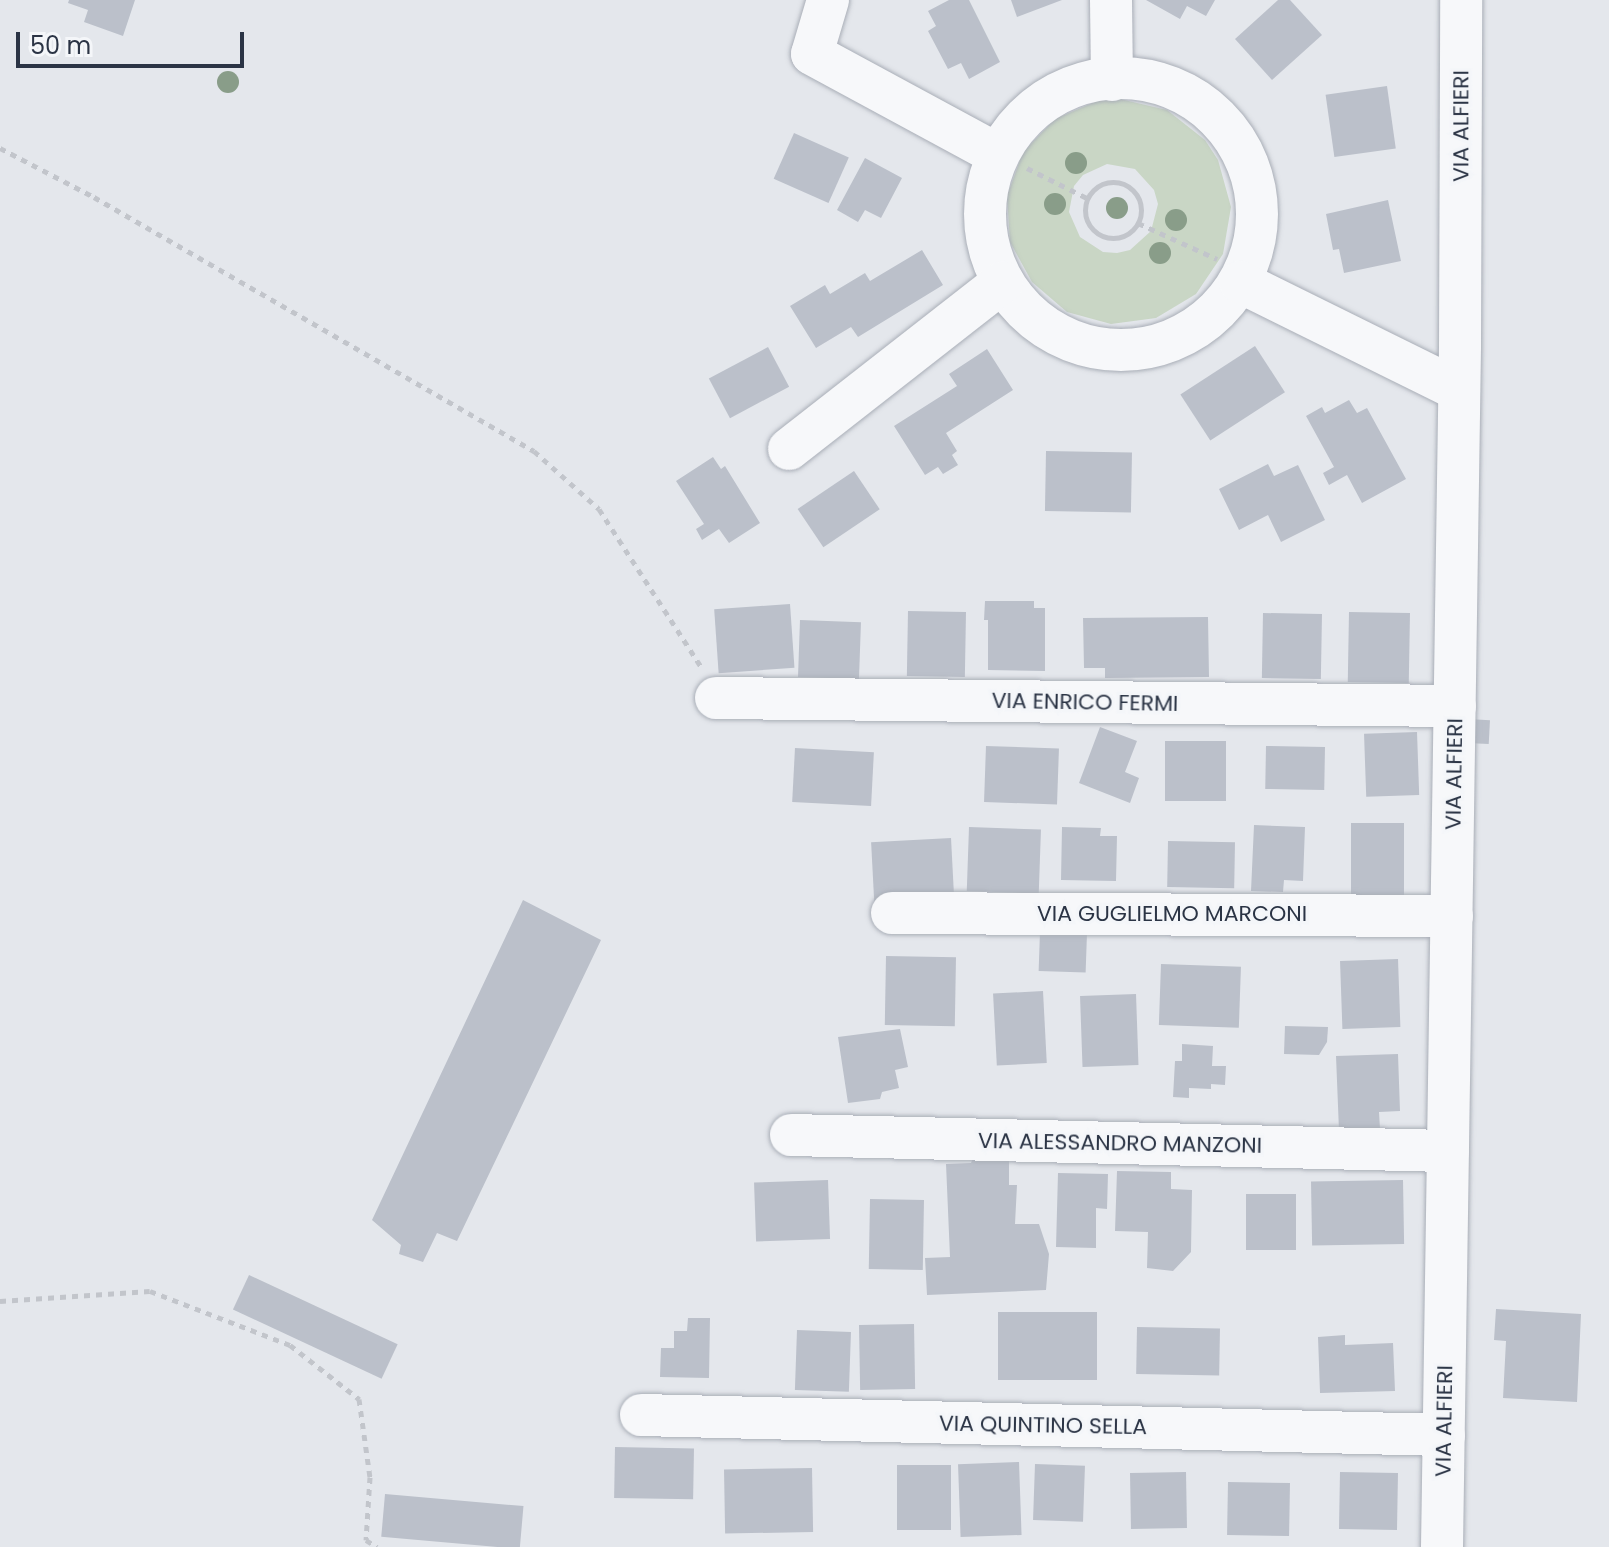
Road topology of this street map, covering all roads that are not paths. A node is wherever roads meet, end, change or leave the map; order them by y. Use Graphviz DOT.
graph roads {
  1 [pos="828,0"];
  2 [pos="1111,0"];
  3 [pos="1461,0"];
  4 [pos="1112,80"];
  5 [pos="993,164"];
  6 [pos="1003,282"];
  7 [pos="1235,289"];
  8 [pos="1459,390"];
  9 [pos="789,449"];
  10 [pos="716,698"];
  11 [pos="1455,706"];
  12 [pos="892,913"];
  13 [pos="1452,916"];
  14 [pos="791,1135"];
  15 [pos="1448,1151"];
  16 [pos="641,1415"];
  17 [pos="1444,1435"];
  18 [pos="1442,1547"];
  1 -- 5 [label="street"];
  2 -- 4 [label="street"];
  3 -- 8 [label="street, VIA ALFIERI"];
  4 -- 5 [label="street"];
  4 -- 7 [label="street"];
  5 -- 6 [label="street"];
  6 -- 7 [label="street"];
  6 -- 9 [label="street"];
  7 -- 8 [label="street"];
  8 -- 11 [label="street, VIA ALFIERI"];
  10 -- 11 [label="street, VIA ENRICO FERMI"];
  11 -- 13 [label="street, VIA ALFIERI"];
  12 -- 13 [label="street, VIA GUGLIELMO MARCONI"];
  13 -- 15 [label="street, VIA ALFIERI"];
  14 -- 15 [label="street, VIA ALESSANDRO MANZONI"];
  15 -- 17 [label="street, VIA ALFIERI"];
  16 -- 17 [label="street, VIA QUINTINO SELLA"];
  17 -- 18 [label="street, VIA ALFIERI"];
}
